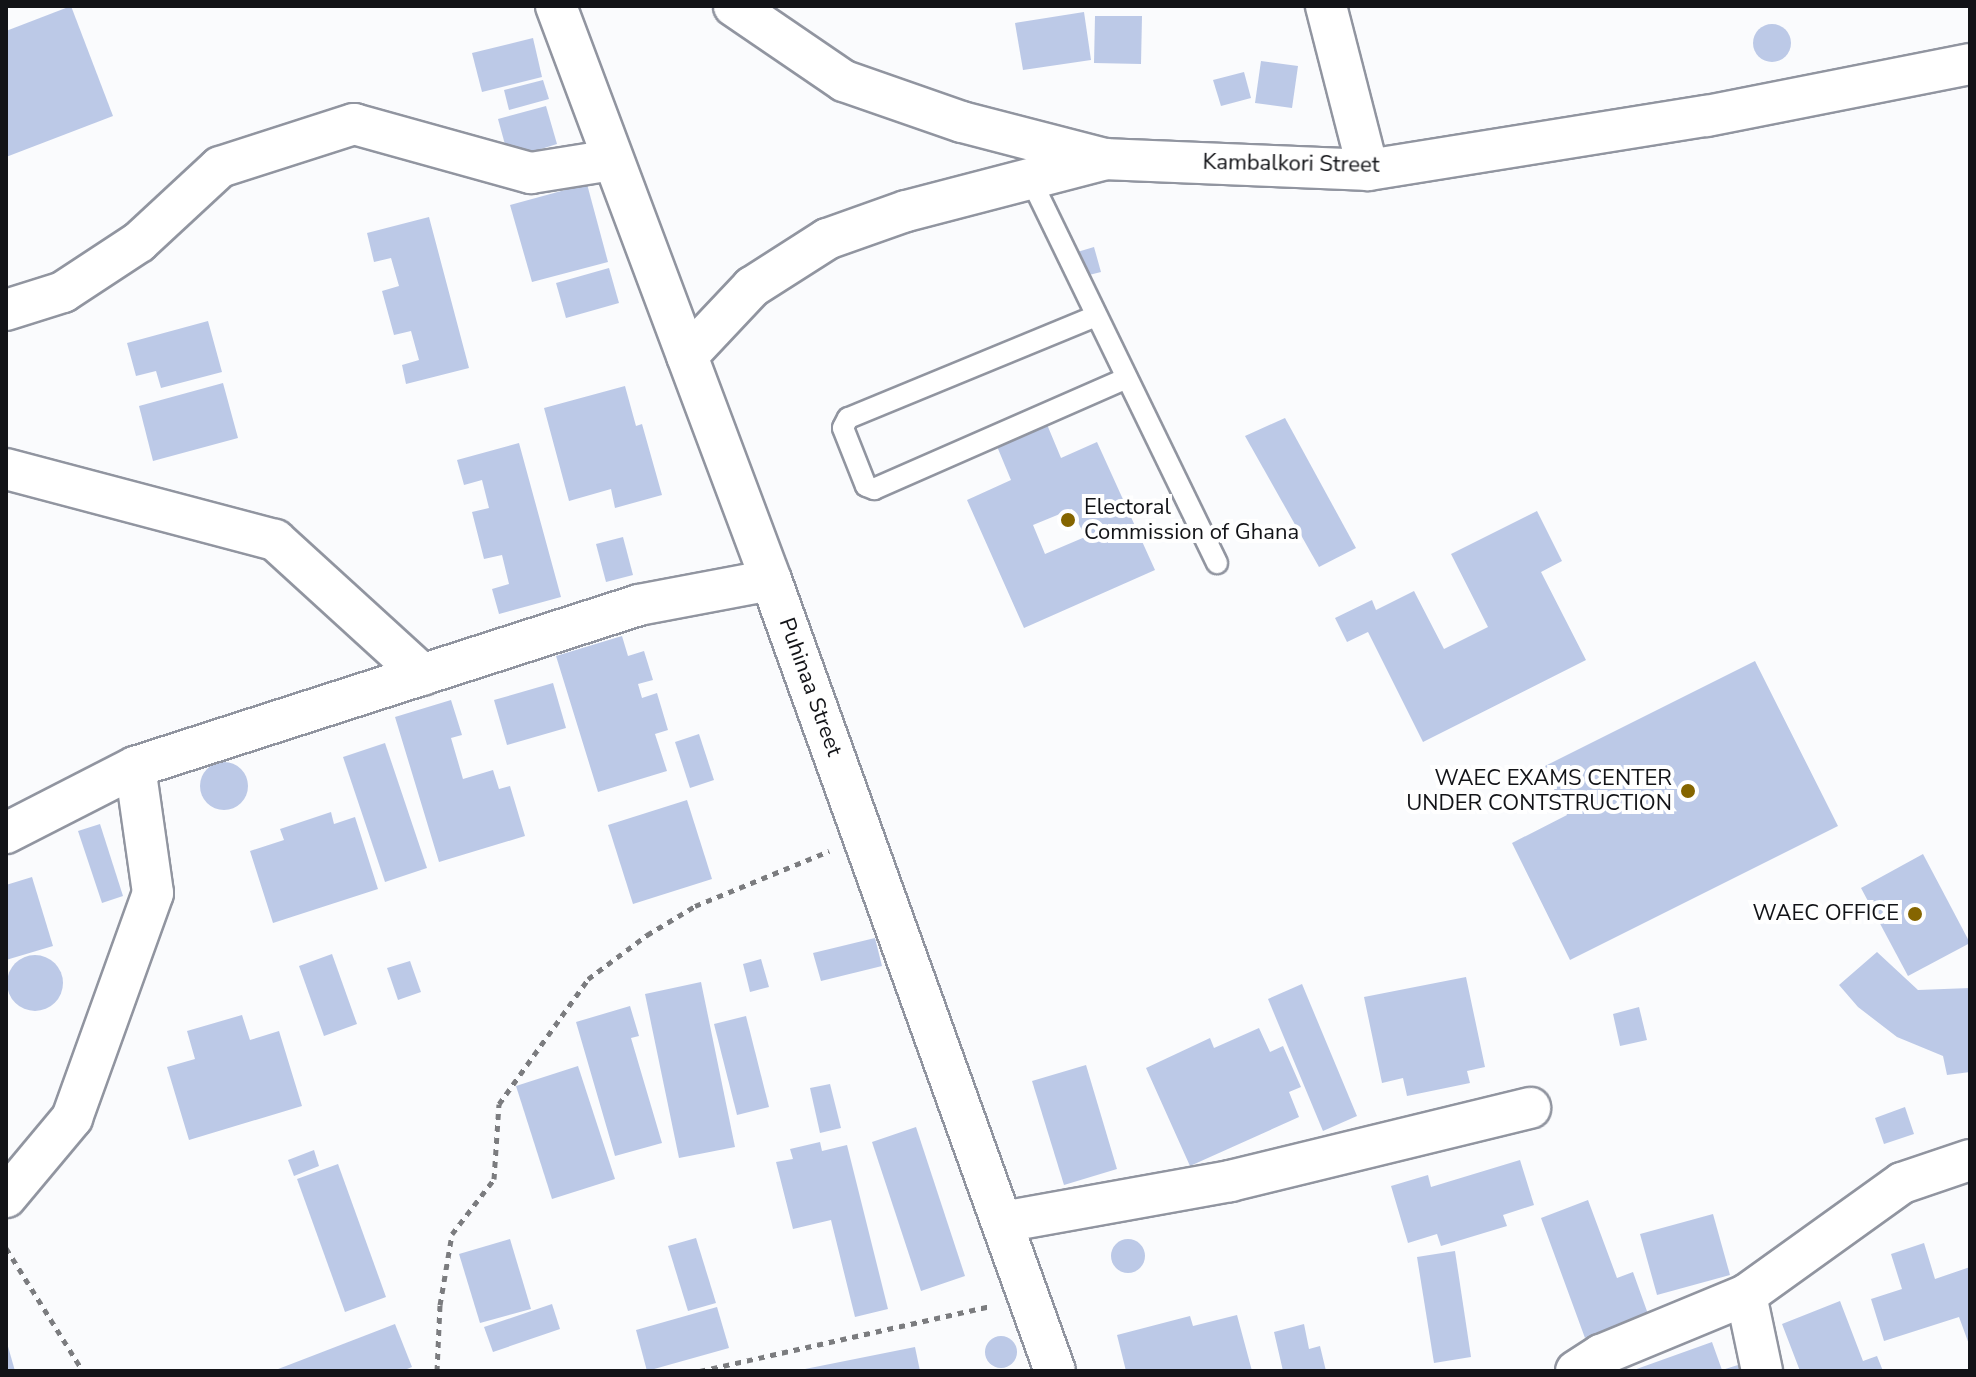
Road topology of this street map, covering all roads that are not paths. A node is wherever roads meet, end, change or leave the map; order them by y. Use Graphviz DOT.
graph roads {
  1 [pos="556,6"];
  2 [pos="734,6"];
  3 [pos="1326,6"];
  4 [pos="1970,64"];
  5 [pos="1105,159"];
  6 [pos="612,160"];
  7 [pos="1368,170"];
  8 [pos="1031,180"];
  9 [pos="6,310"];
  10 [pos="1096,316"];
  11 [pos="687,356"];
  12 [pos="1127,378"];
  13 [pos="6,469"];
  14 [pos="1217,563"];
  15 [pos="771,580"];
  16 [pos="423,675"];
  17 [pos="135,767"];
  18 [pos="6,833"];
  19 [pos="1530,1108"];
  20 [pos="1970,1160"];
  21 [pos="6,1197"];
  22 [pos="1003,1222"];
  23 [pos="1746,1295"];
  24 [pos="1055,1371"];
  25 [pos="1576,1371"];
  26 [pos="1762,1371"];
  1 -- 6 [label="street, Puhinaa Street"];
  2 -- 5 [label="street, Kambalkori Street"];
  3 -- 7 [label="street"];
  4 -- 7 [label="street, Kambalkori Street"];
  5 -- 7 [label="street, Kambalkori Street"];
  5 -- 8 [label="street"];
  6 -- 9 [label="street"];
  6 -- 11 [label="street, Puhinaa Street"];
  8 -- 10 [label="lane"];
  8 -- 11 [label="street"];
  10 -- 12 [label="lane"];
  10 -- 12 [label="lane"];
  11 -- 15 [label="street, Puhinaa Street"];
  12 -- 14 [label="lane"];
  13 -- 16 [label="street"];
  15 -- 16 [label="street"];
  15 -- 22 [label="street, Puhinaa Street"];
  16 -- 17 [label="street"];
  17 -- 18 [label="street"];
  17 -- 21 [label="street"];
  19 -- 22 [label="street"];
  20 -- 23 [label="street"];
  22 -- 24 [label="street, Puhinaa Street"];
  23 -- 25 [label="street"];
  23 -- 26 [label="street"];
}
